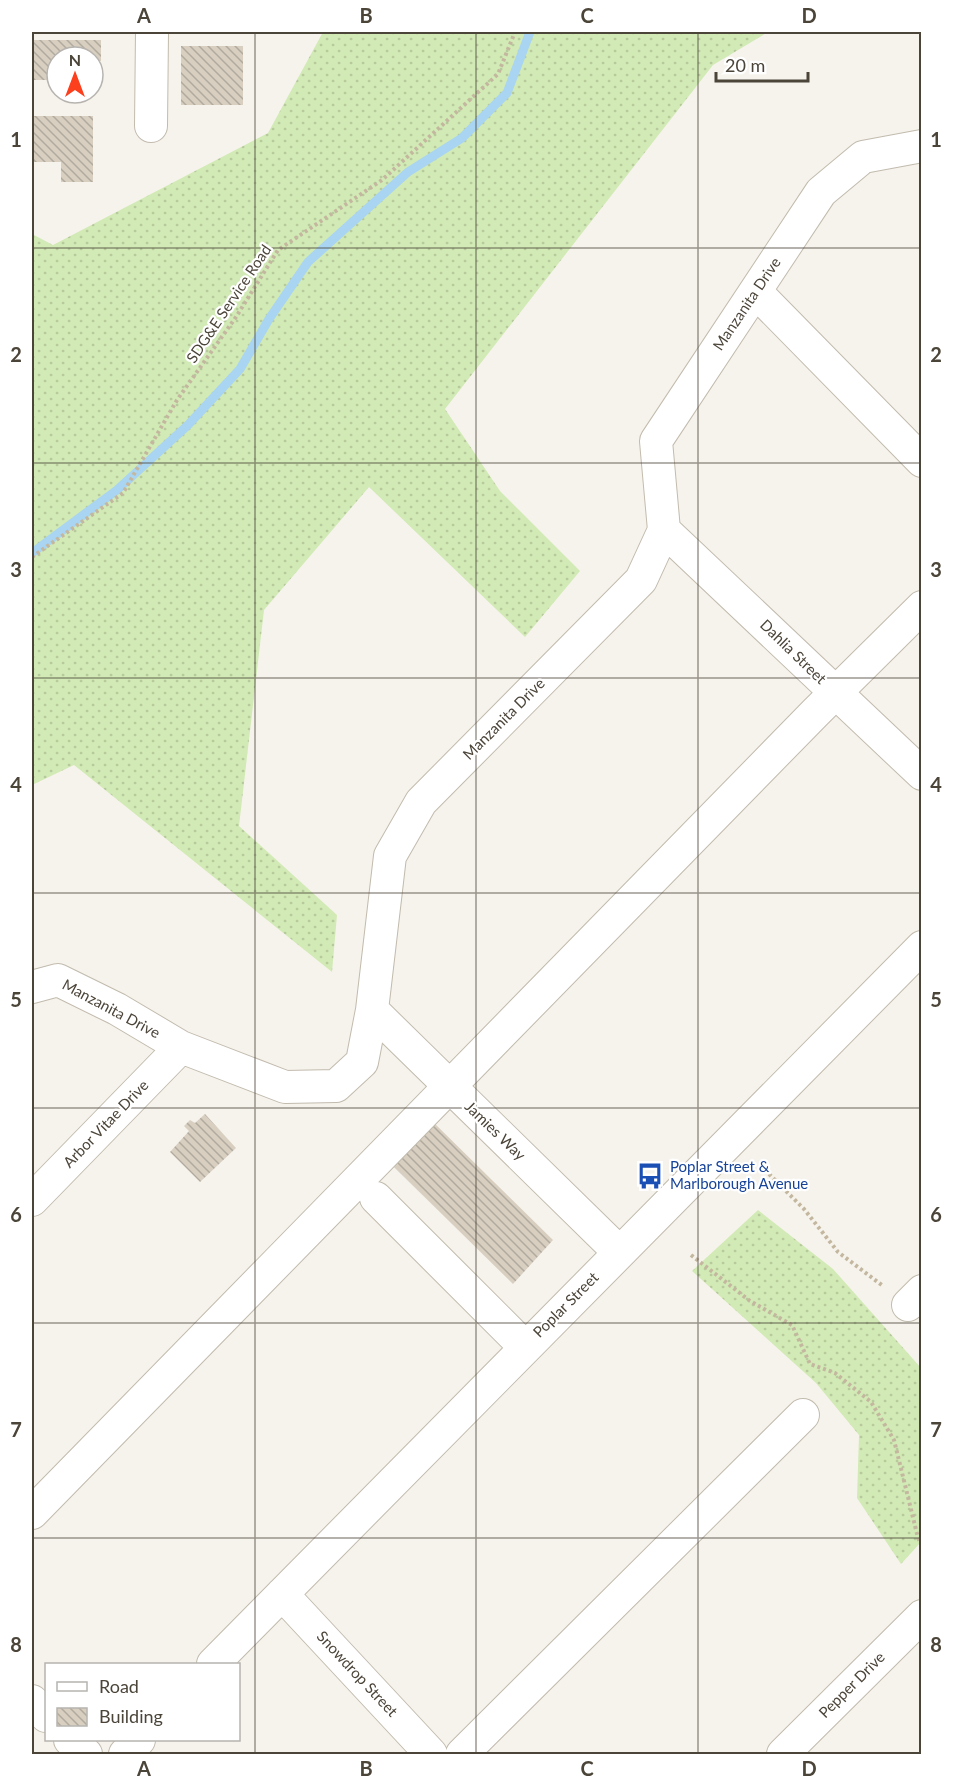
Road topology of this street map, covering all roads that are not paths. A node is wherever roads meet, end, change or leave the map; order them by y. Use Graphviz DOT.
graph roads {
  1 [pos="152,32"];
  2 [pos="152,126"];
  3 [pos="921,146"];
  4 [pos="756,292"];
  5 [pos="921,461"];
  6 [pos="664,530"];
  7 [pos="921,607"];
  8 [pos="835,693"];
  9 [pos="921,774"];
  10 [pos="921,947"];
  11 [pos="32,987"];
  12 [pos="372,1010"];
  13 [pos="181,1047"];
  14 [pos="449,1086"];
  15 [pos="376,1198"];
  16 [pos="32,1200"];
  17 [pos="619,1252"];
  18 [pos="525,1347"];
  19 [pos="803,1415"];
  20 [pos="32,1513"];
  21 [pos="282,1593"];
  22 [pos="921,1616"];
  23 [pos="215,1663"];
  24 [pos="32,1701"];
  25 [pos="45,1715"];
  26 [pos="71,1741"];
  27 [pos="138,1741"];
  28 [pos="86,1755"];
  29 [pos="125,1755"];
  30 [pos="431,1755"];
  31 [pos="462,1755"];
  32 [pos="783,1755"];
  1 -- 2 [label="street"];
  3 -- 4 [label="street, Manzanita Drive"];
  4 -- 5 [label="street"];
  4 -- 6 [label="street, Manzanita Drive"];
  6 -- 8 [label="street, Dahlia Street"];
  6 -- 12 [label="street, Manzanita Drive"];
  7 -- 8 [label="street"];
  8 -- 9 [label="street, Dahlia Street"];
  8 -- 14 [label="street"];
  10 -- 17 [label="street, Poplar Street"];
  11 -- 13 [label="street, Manzanita Drive"];
  12 -- 13 [label="street, Manzanita Drive"];
  12 -- 14 [label="street, Jamies Way"];
  13 -- 16 [label="street, Arbor Vitae Drive"];
  14 -- 17 [label="street, Jamies Way"];
  14 -- 20 [label="street"];
  15 -- 18 [label="street"];
  17 -- 18 [label="street, Poplar Street"];
  18 -- 21 [label="street, Poplar Street"];
  19 -- 31 [label="street"];
  21 -- 23 [label="street, Poplar Street"];
  21 -- 30 [label="street, Snowdrop Street"];
  22 -- 32 [label="street, Pepper Drive"];
  24 -- 25 [label="street"];
  26 -- 28 [label="street"];
  27 -- 29 [label="street"];
}
